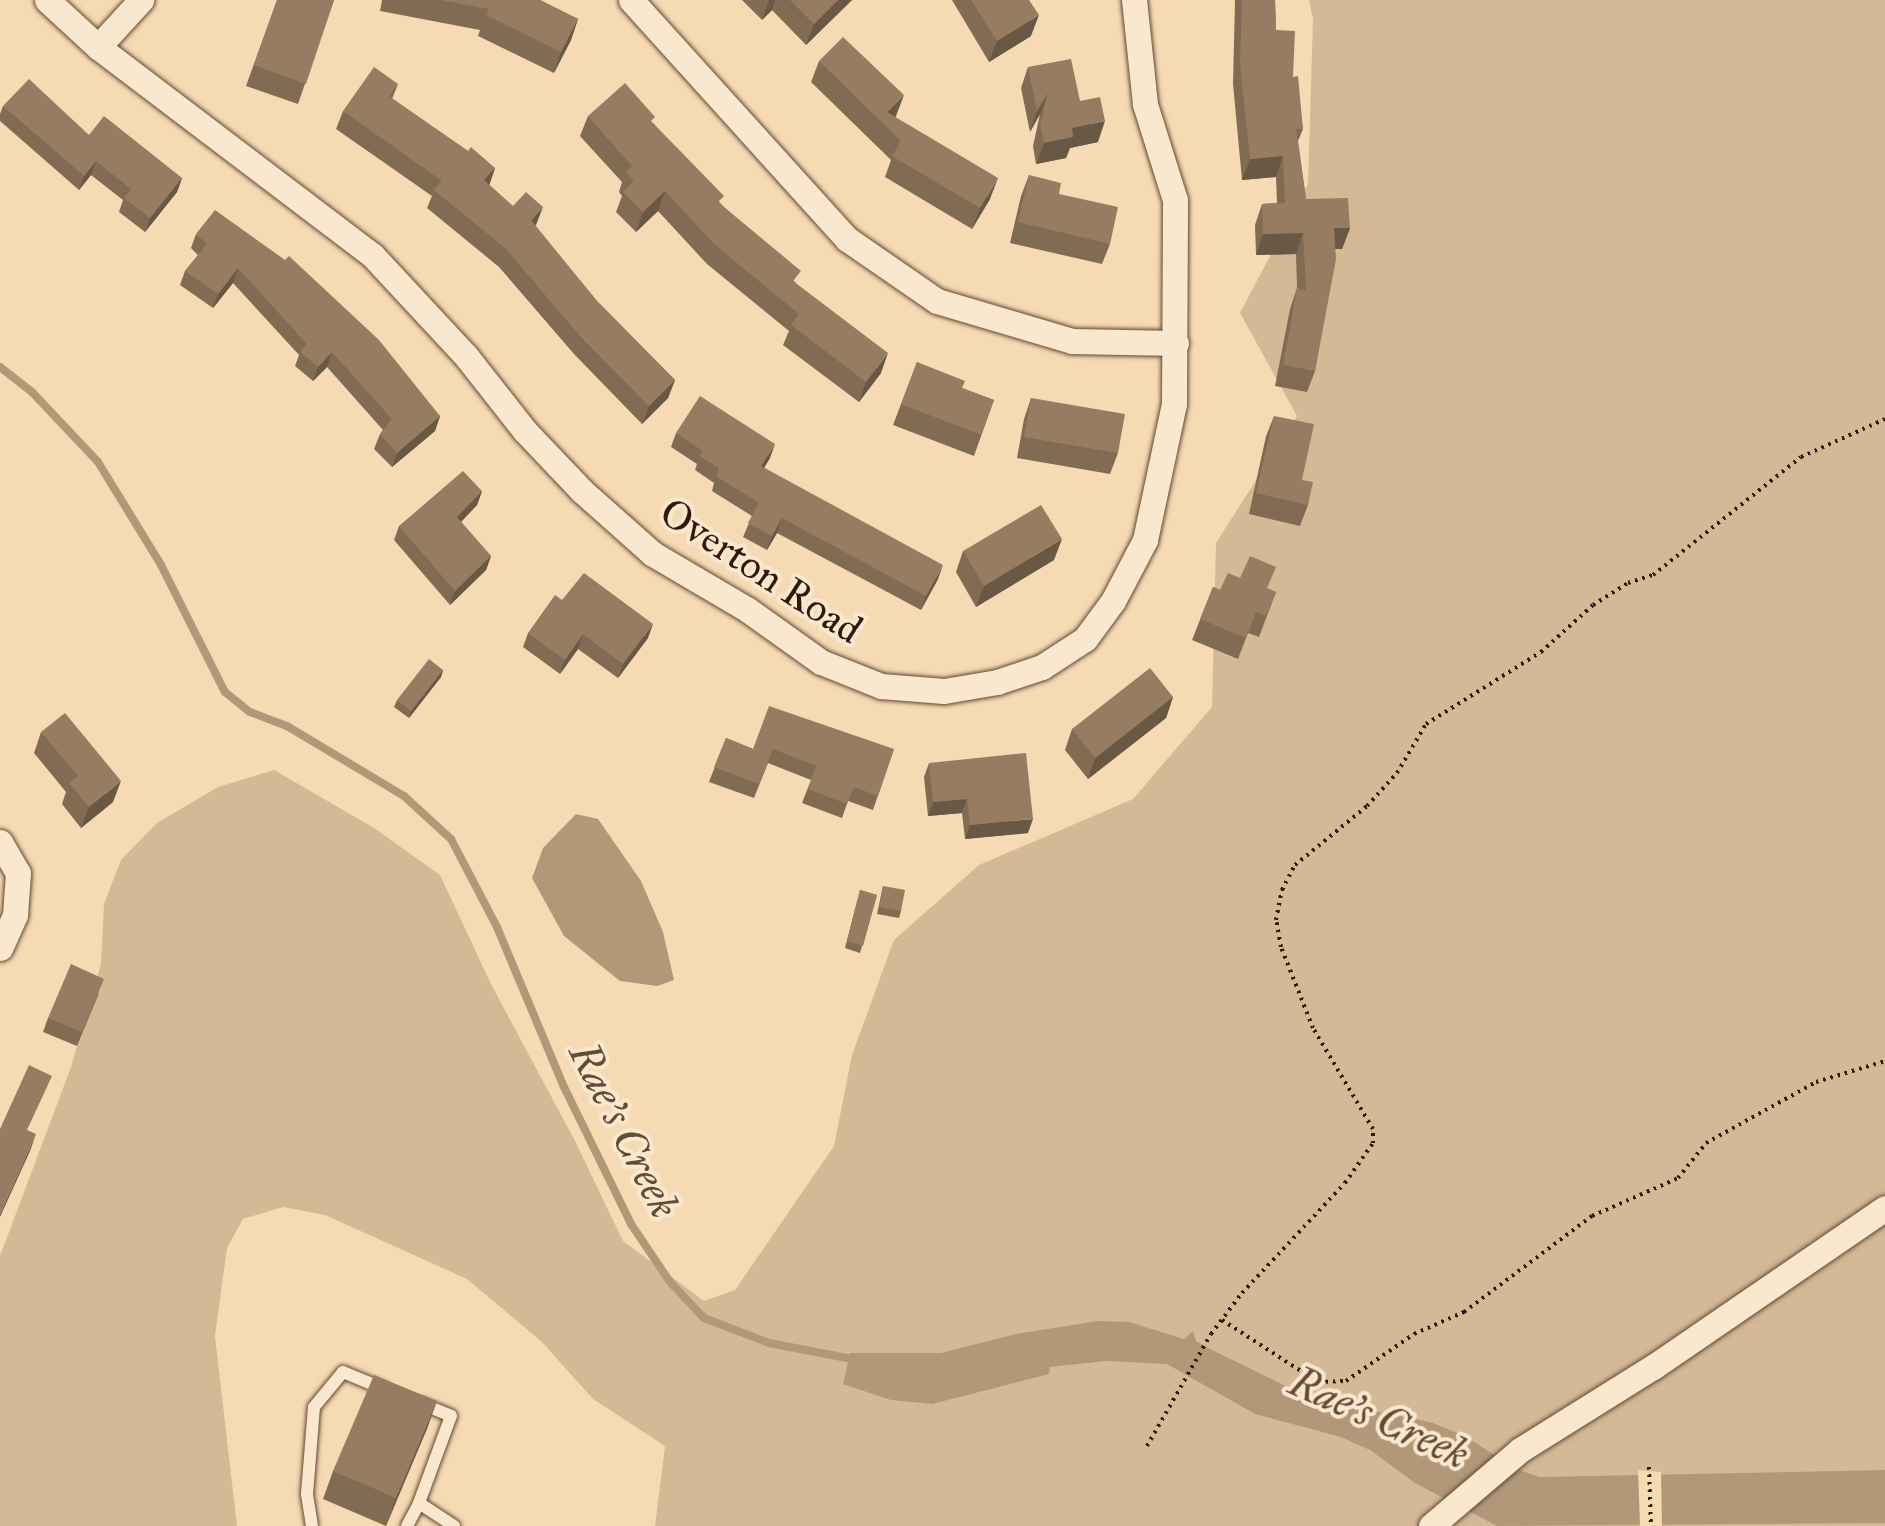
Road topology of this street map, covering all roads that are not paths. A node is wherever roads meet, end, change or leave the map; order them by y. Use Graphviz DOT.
graph roads {
  1 [pos="47,0"];
  2 [pos="141,0"];
  3 [pos="631,0"];
  4 [pos="1125,0"];
  5 [pos="1135,12"];
  6 [pos="98,47"];
  7 [pos="1176,343"];
  8 [pos="0,842"];
  9 [pos="0,948"];
  10 [pos="1885,1208"];
  11 [pos="398,1394"];
  12 [pos="416,1402"];
  13 [pos="418,1503"];
  14 [pos="312,1526"];
  15 [pos="407,1526"];
  16 [pos="454,1526"];
  17 [pos="1431,1526"];
  1 -- 6 [label="street, Overton Road"];
  2 -- 6 [label="street"];
  3 -- 7 [label="street"];
  4 -- 5 [label="street, Overton Road"];
  5 -- 7 [label="street, Overton Road"];
  6 -- 7 [label="street, Overton Road"];
  8 -- 9 [label="street"];
  10 -- 17 [label="street"];
  11 -- 14 [label="lane"];
  12 -- 13 [label="lane"];
  13 -- 15 [label="lane"];
  13 -- 16 [label="lane"];
}
